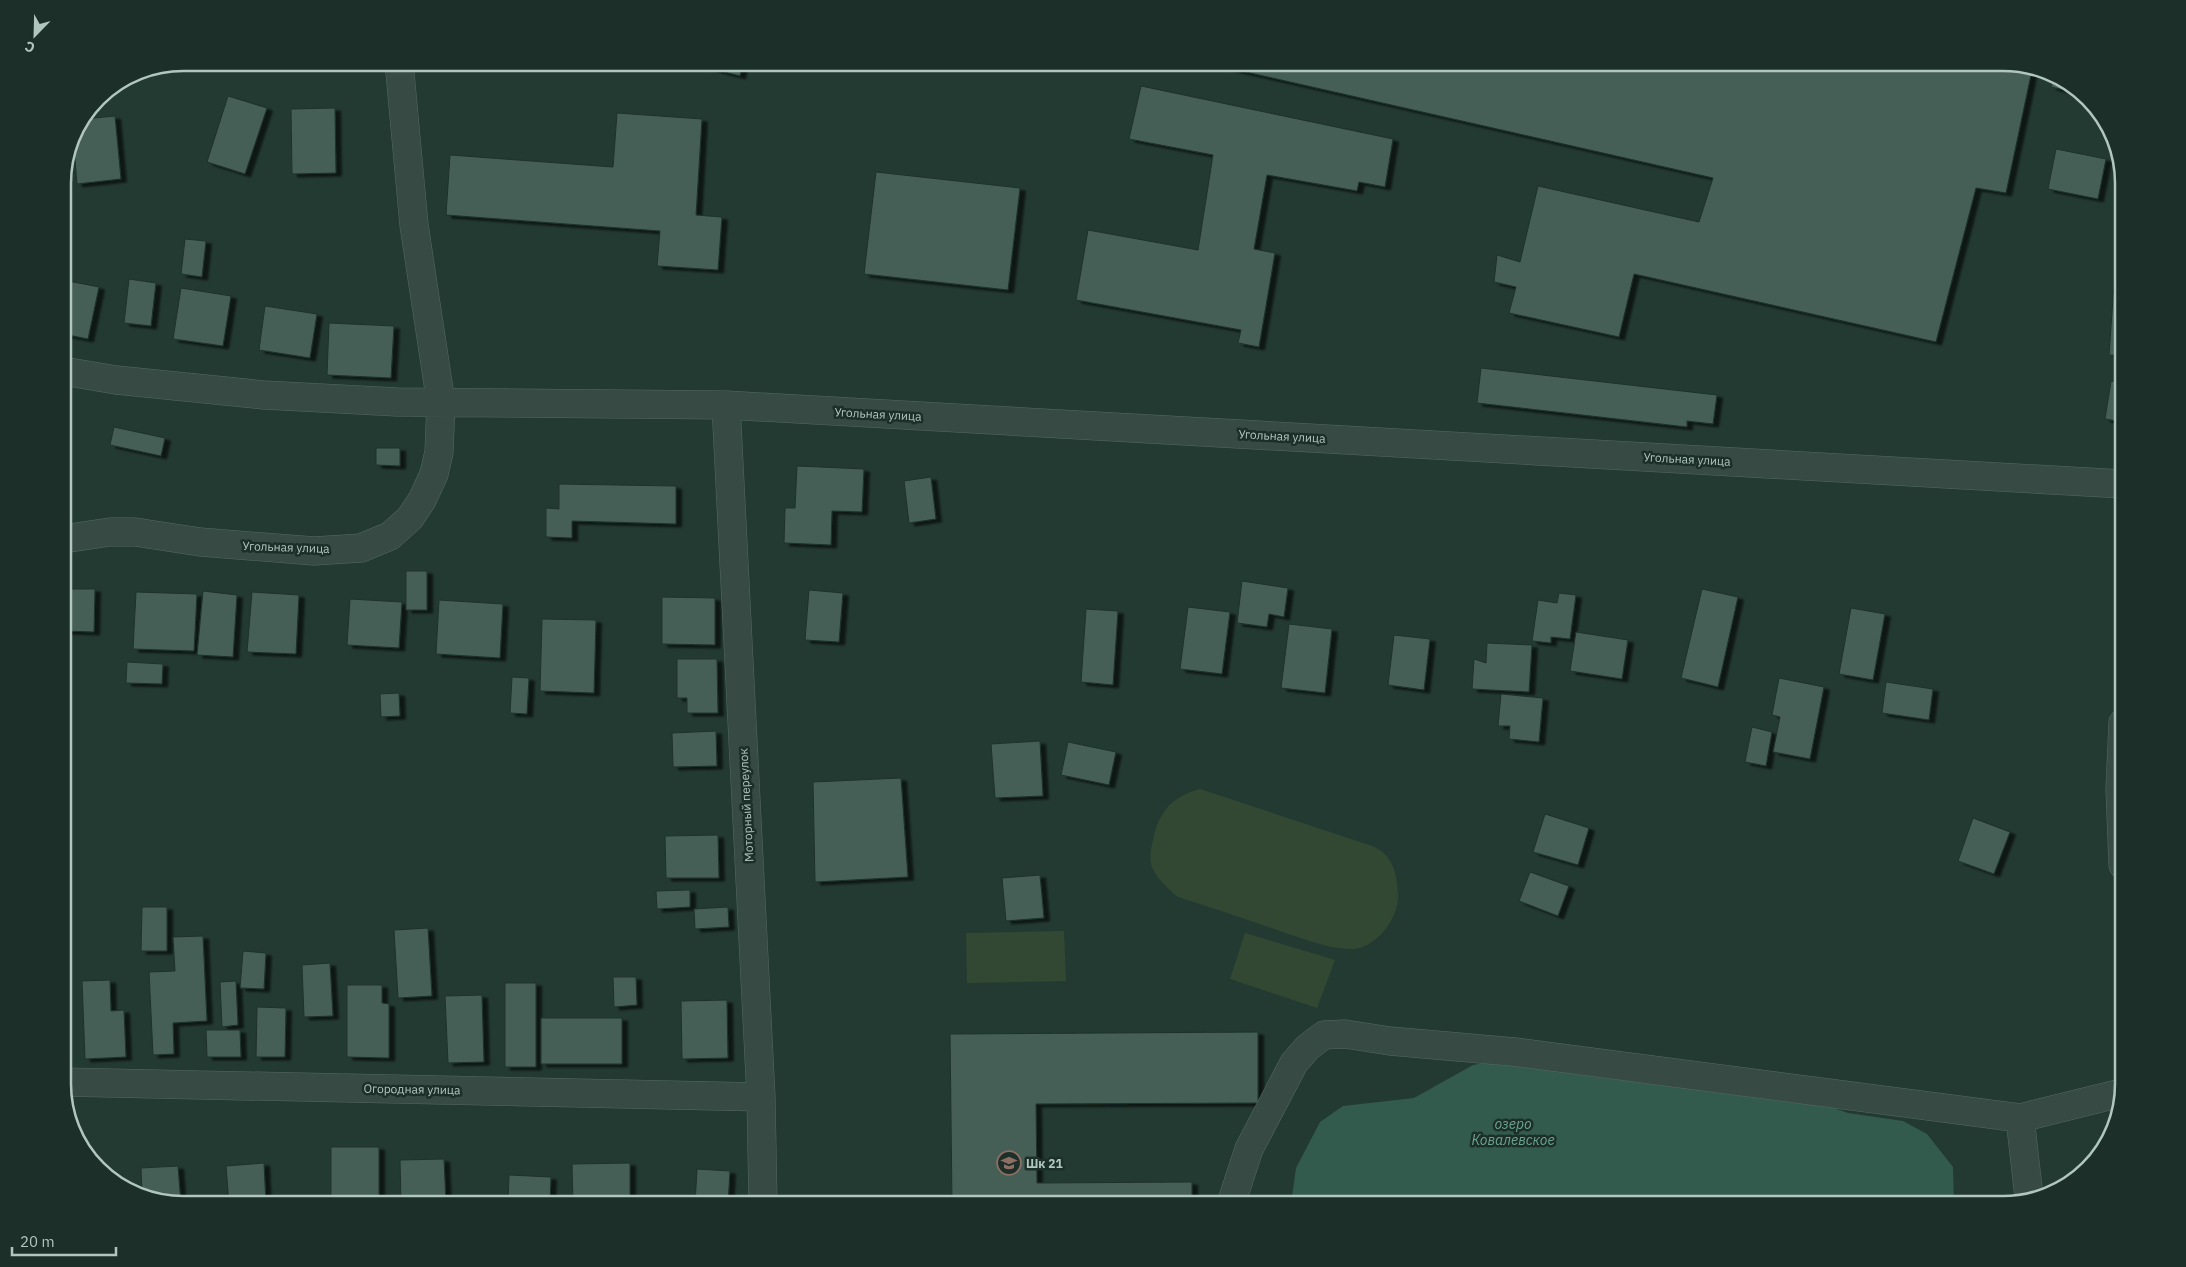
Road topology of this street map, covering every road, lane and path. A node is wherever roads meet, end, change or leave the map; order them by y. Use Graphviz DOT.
graph roads {
  1 [pos="400,71"];
  2 [pos="71,372"];
  3 [pos="441,403"];
  4 [pos="726,405"];
  5 [pos="2115,484"];
  6 [pos="71,538"];
  7 [pos="71,1082"];
  8 [pos="2114,1095"];
  9 [pos="761,1096"];
  10 [pos="2020,1118"];
  11 [pos="2028,1193"];
  12 [pos="763,1196"];
  13 [pos="1234,1196"];
  1 -- 3 [label="street"];
  2 -- 3 [label="street, Угольная улица"];
  3 -- 4 [label="street, Угольная улица"];
  3 -- 6 [label="street, Угольная улица"];
  4 -- 5 [label="street, Угольная улица"];
  4 -- 9 [label="street, Моторный переулок"];
  7 -- 9 [label="street, Огородная улица"];
  8 -- 10 [label="street"];
  9 -- 12 [label="street, Моторный переулок"];
  10 -- 11 [label="street"];
  10 -- 13 [label="street"];
}
